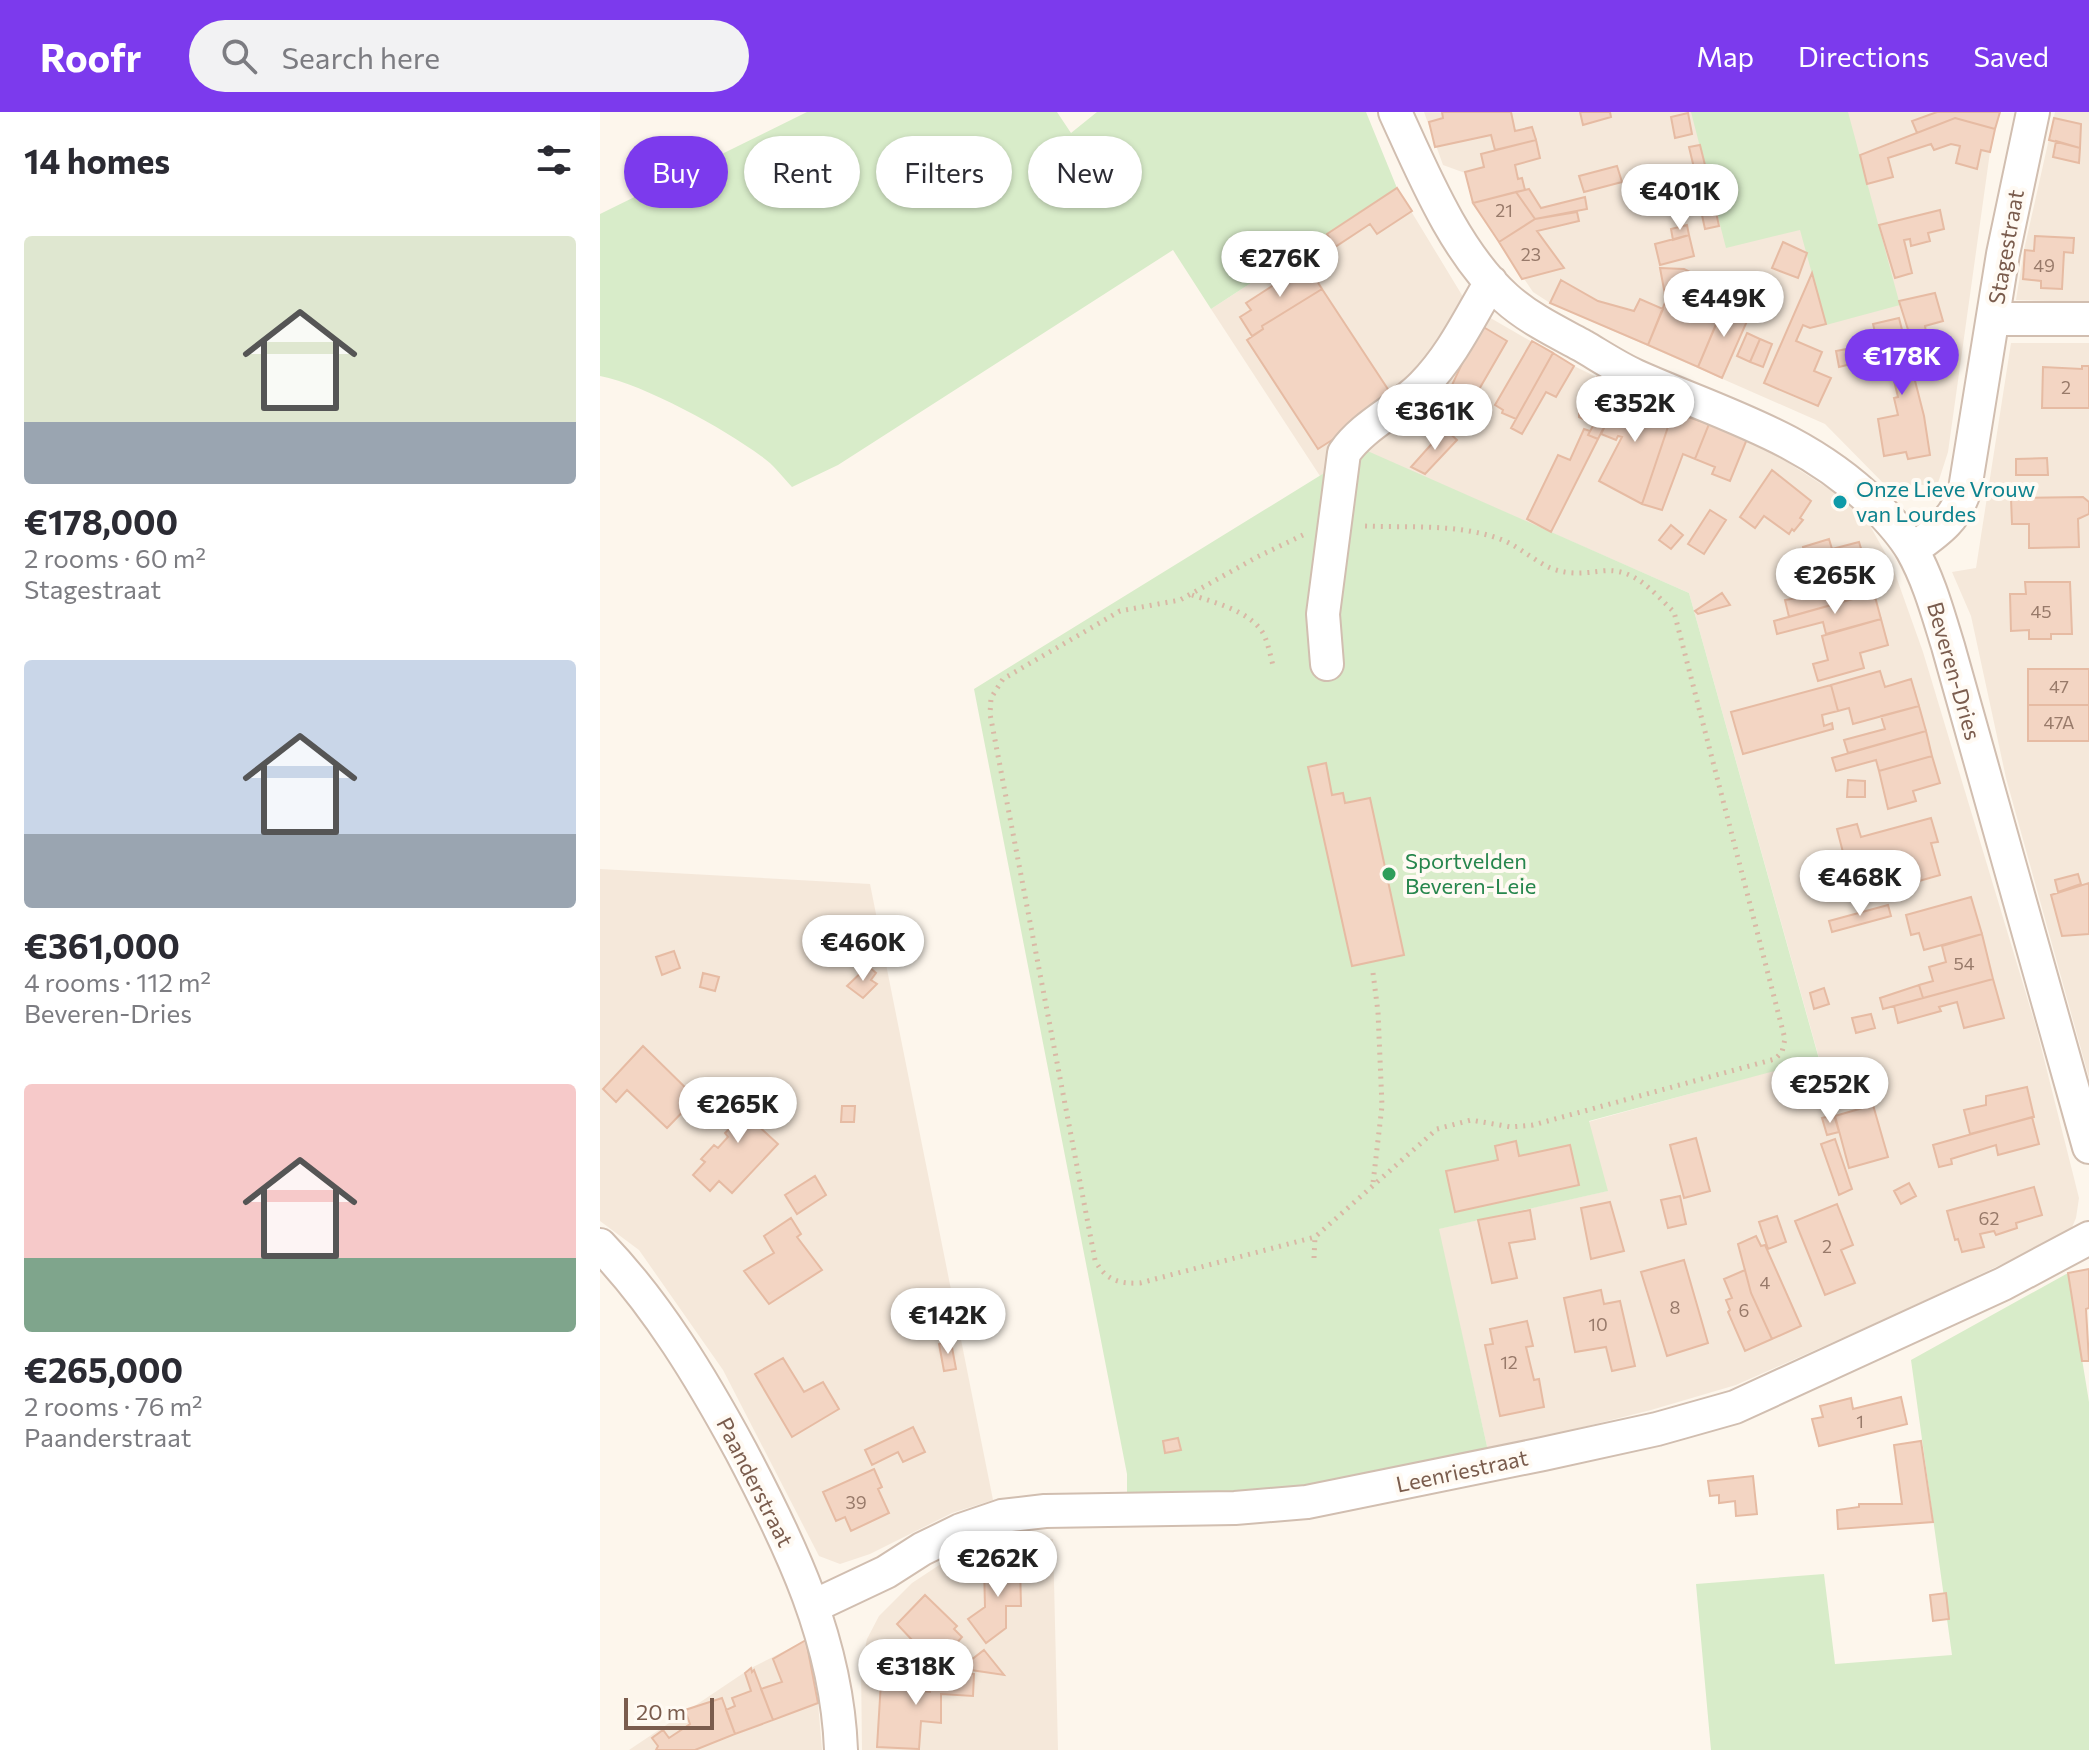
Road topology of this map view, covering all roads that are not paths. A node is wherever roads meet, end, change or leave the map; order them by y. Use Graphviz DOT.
graph roads {
  1 [pos="1395,112"];
  2 [pos="2033,112"];
  3 [pos="1491,282"];
  4 [pos="1993,319"];
  5 [pos="2089,319"];
  6 [pos="1912,550"];
  7 [pos="1327,664"];
  8 [pos="2089,1147"];
  9 [pos="2089,1238"];
  10 [pos="600,1245"];
  11 [pos="814,1606"];
  12 [pos="841,1750"];
  1 -- 3 [label="street, Beveren-Dries"];
  2 -- 4 [label="street, Stagestraat"];
  3 -- 6 [label="street, Beveren-Dries"];
  3 -- 7 [label="street"];
  4 -- 5 [label="street"];
  4 -- 6 [label="street, Stagestraat"];
  6 -- 8 [label="street, Beveren-Dries"];
  9 -- 11 [label="street, Leenriestraat"];
  10 -- 11 [label="street, Paanderstraat"];
  11 -- 12 [label="street, Paanderstraat"];
}
